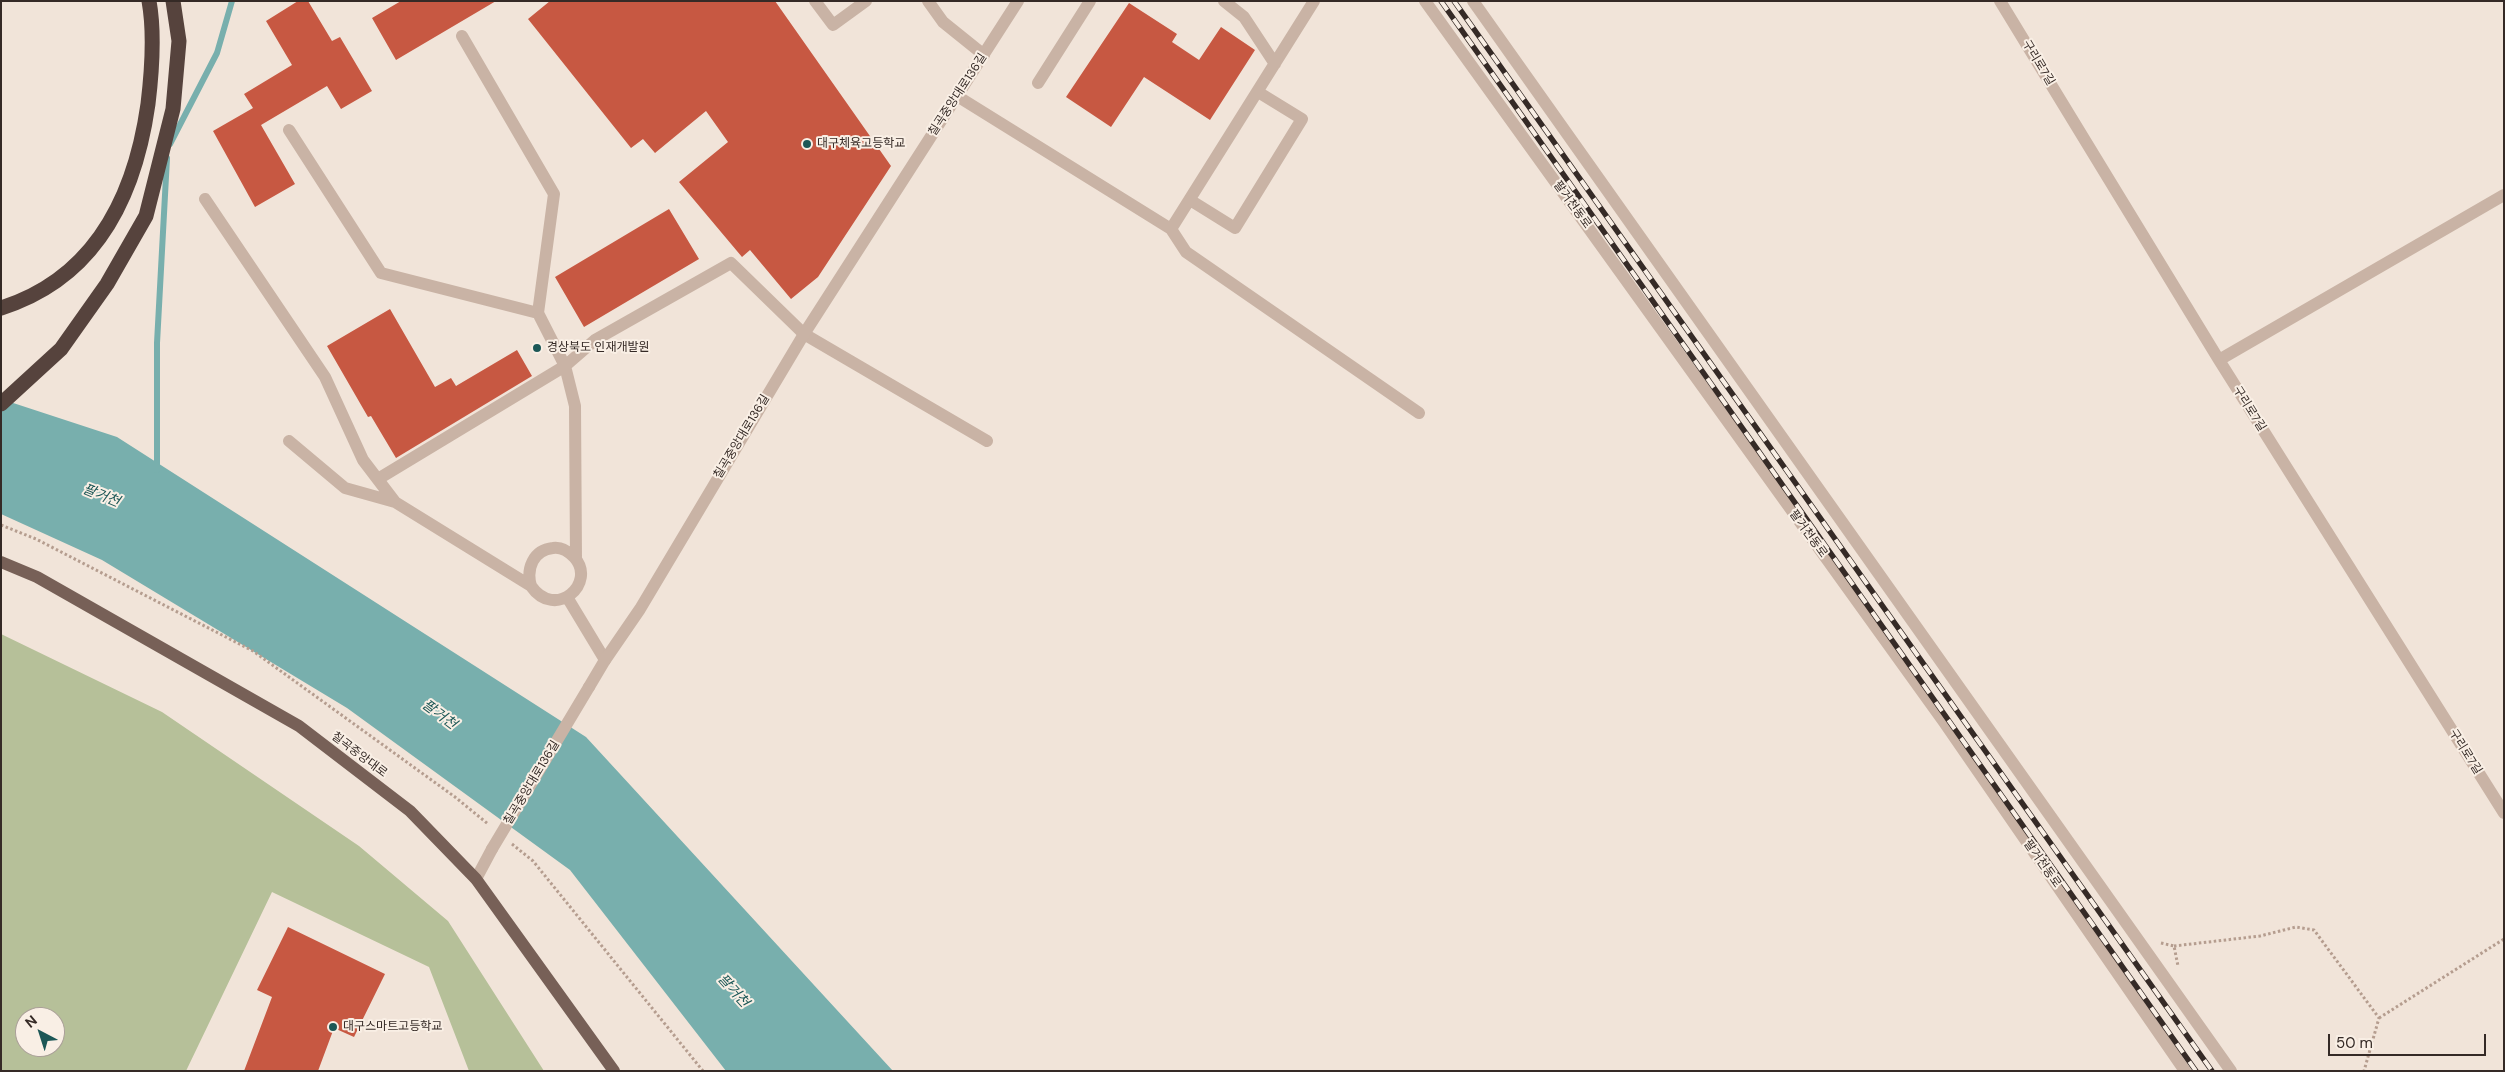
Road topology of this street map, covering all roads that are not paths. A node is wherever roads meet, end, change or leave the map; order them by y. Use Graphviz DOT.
graph roads {
  1 [pos="149,1"];
  2 [pos="173,1"];
  3 [pos="816,1"];
  4 [pos="866,1"];
  5 [pos="928,1"];
  6 [pos="1018,1"];
  7 [pos="1090,1"];
  8 [pos="1224,1"];
  9 [pos="1314,1"];
  10 [pos="1425,1"];
  11 [pos="1473,1"];
  12 [pos="2000,1"];
  13 [pos="462,36"];
  14 [pos="984,54"];
  15 [pos="1275,64"];
  16 [pos="1038,83"];
  17 [pos="1258,92"];
  18 [pos="957,96"];
  19 [pos="289,130"];
  20 [pos="2504,195"];
  21 [pos="205,199"];
  22 [pos="1190,200"];
  23 [pos="1171,229"];
  24 [pos="1,308"];
  25 [pos="538,313"];
  26 [pos="804,334"];
  27 [pos="2218,360"];
  28 [pos="565,366"];
  29 [pos="1,404"];
  30 [pos="1419,413"];
  31 [pos="289,441"];
  32 [pos="986,441"];
  33 [pos="378,479"];
  34 [pos="395,502"];
  35 [pos="576,559"];
  36 [pos="1,562"];
  37 [pos="531,586"];
  38 [pos="567,597"];
  39 [pos="605,660"];
  40 [pos="2504,814"];
  41 [pos="476,879"];
  42 [pos="614,1071"];
  43 [pos="2185,1071"];
  44 [pos="2232,1071"];
  1 -- 24 [label="highway"];
  2 -- 29 [label="highway"];
  3 -- 4 [label="street"];
  5 -- 14 [label="street"];
  6 -- 14 [label="street, 칠곡중앙대로136길"];
  7 -- 16 [label="street"];
  8 -- 15 [label="street"];
  9 -- 15 [label="street"];
  10 -- 43 [label="street, 팔거천동로"];
  11 -- 44 [label="street"];
  12 -- 27 [label="street, 구리로7길"];
  13 -- 25 [label="street"];
  14 -- 18 [label="street, 칠곡중앙대로136길"];
  15 -- 17 [label="street"];
  17 -- 22 [label="street"];
  17 -- 22 [label="street"];
  18 -- 23 [label="street"];
  18 -- 26 [label="street, 칠곡중앙대로136길"];
  19 -- 25 [label="street"];
  20 -- 27 [label="street"];
  21 -- 33 [label="street"];
  22 -- 23 [label="street"];
  23 -- 30 [label="street"];
  25 -- 28 [label="street"];
  26 -- 28 [label="street"];
  26 -- 32 [label="street"];
  26 -- 39 [label="street, 칠곡중앙대로136길"];
  27 -- 40 [label="street, 구리로7길"];
  28 -- 33 [label="street"];
  28 -- 35 [label="street"];
  31 -- 34 [label="street"];
  33 -- 34 [label="street"];
  34 -- 37 [label="street"];
  35 -- 37 [label="street"];
  35 -- 38 [label="street"];
  36 -- 41 [label="main road, 칠곡중앙대로"];
  37 -- 38 [label="street"];
  38 -- 39 [label="street"];
  39 -- 41 [label="street, 칠곡중앙대로136길, bridge"];
  41 -- 42 [label="main road, 칠곡중앙대로"];
}
